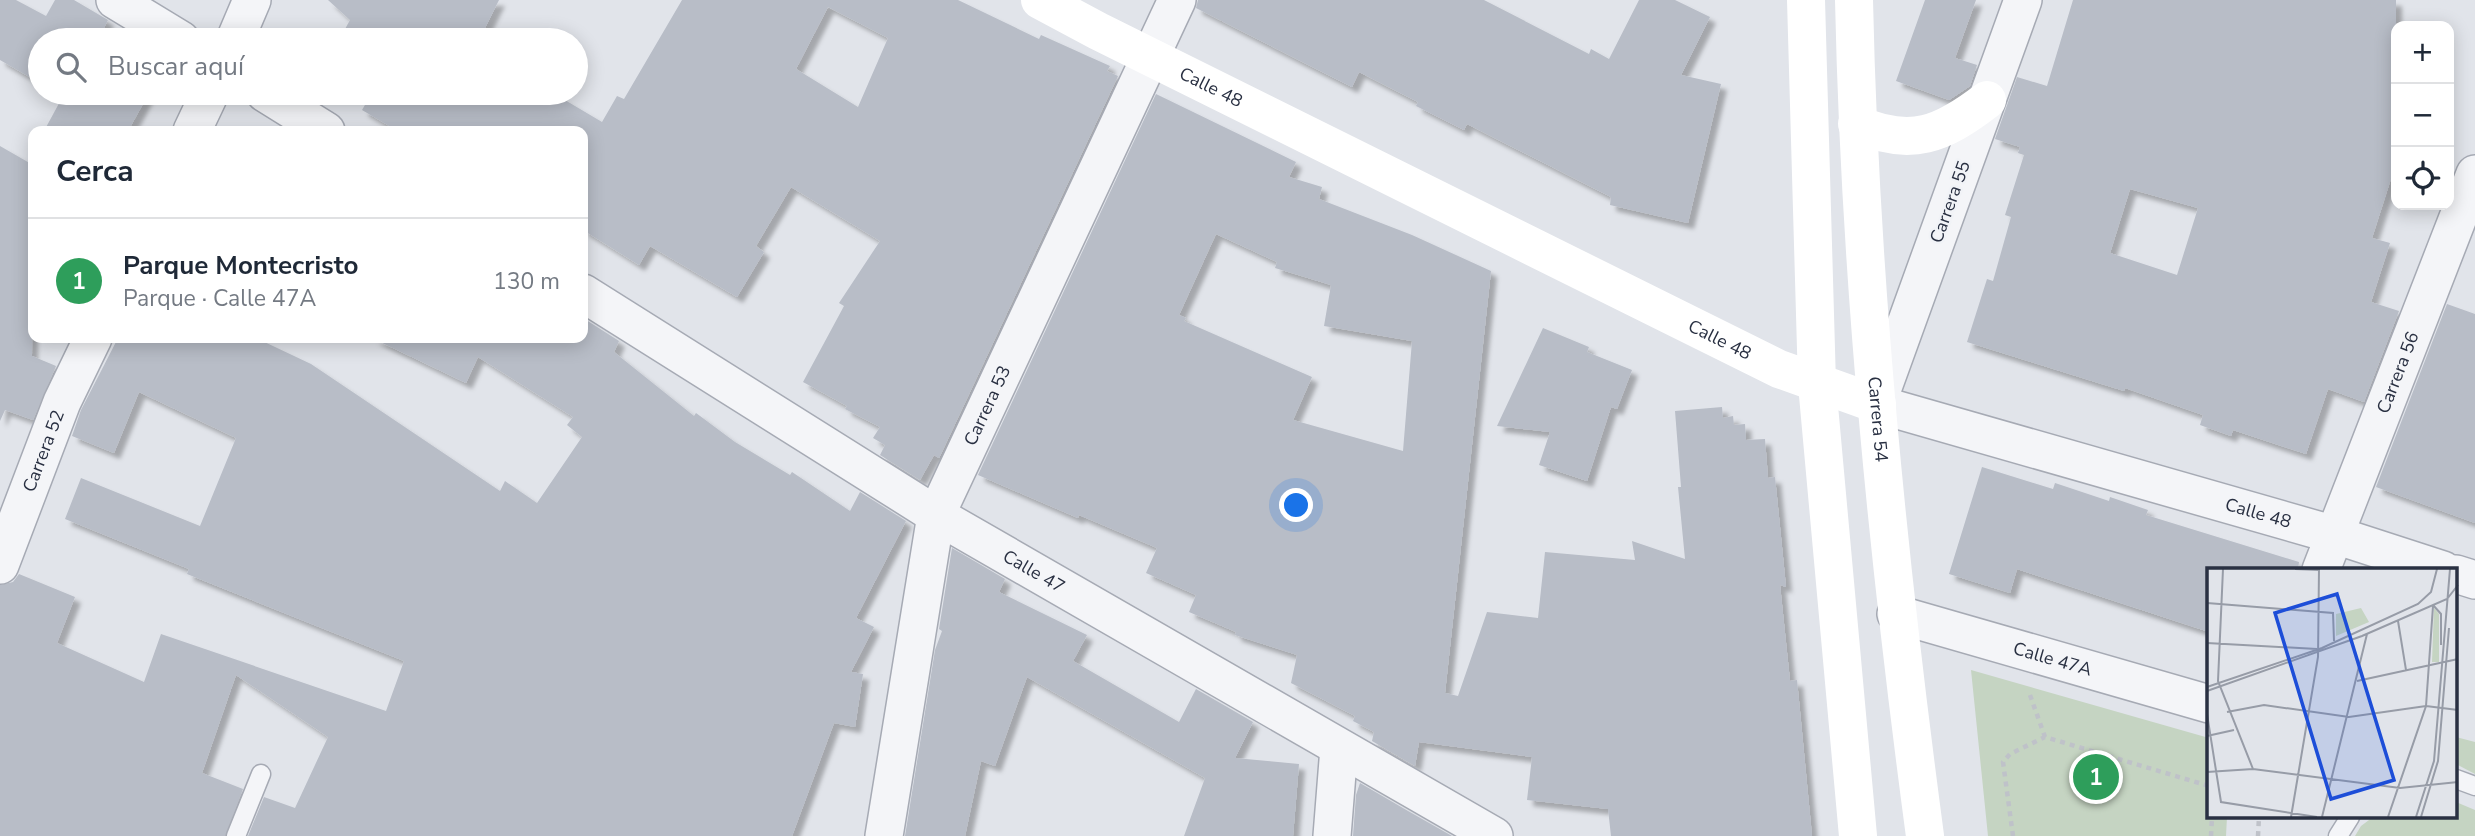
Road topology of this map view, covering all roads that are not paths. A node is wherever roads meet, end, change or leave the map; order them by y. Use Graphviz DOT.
graph roads {
  1 [pos="115,0"];
  2 [pos="252,0"];
  3 [pos="1040,0"];
  4 [pos="1177,0"];
  5 [pos="1806,0"];
  6 [pos="1854,0"];
  7 [pos="2023,0"];
  8 [pos="161,28"];
  9 [pos="239,28"];
  10 [pos="1152,58"];
  11 [pos="1987,100"];
  12 [pos="204,105"];
  13 [pos="284,105"];
  14 [pos="1857,124"];
  15 [pos="194,126"];
  16 [pos="318,126"];
  17 [pos="2475,174"];
  18 [pos="588,296"];
  19 [pos="91,343"];
  20 [pos="1817,384"];
  21 [pos="1877,404"];
  22 [pos="936,515"];
  23 [pos="2335,535"];
  24 [pos="0,565"];
  25 [pos="2322,568"];
  26 [pos="2437,568"];
  27 [pos="2458,575"];
  28 [pos="2475,580"];
  29 [pos="1896,614"];
  30 [pos="2207,703"];
  31 [pos="1339,748"];
  32 [pos="261,774"];
  33 [pos="2458,780"];
  34 [pos="2475,786"];
  35 [pos="2349,818"];
  36 [pos="236,836"];
  37 [pos="884,836"];
  38 [pos="1332,836"];
  39 [pos="1494,836"];
  40 [pos="1858,836"];
  41 [pos="1925,836"];
  42 [pos="2338,836"];
  1 -- 8 [label="street"];
  2 -- 9 [label="street"];
  3 -- 10 [label="main road, Calle 48"];
  4 -- 10 [label="street, Carrera 53"];
  5 -- 20 [label="main road"];
  6 -- 14 [label="main road, Carrera 54"];
  7 -- 11 [label="street, Carrera 55"];
  10 -- 20 [label="main road, Calle 48"];
  10 -- 22 [label="street, Carrera 53"];
  11 -- 14 [label="main road"];
  11 -- 21 [label="street, Carrera 55"];
  12 -- 15 [label="street"];
  13 -- 16 [label="street"];
  14 -- 21 [label="main road, Carrera 54"];
  17 -- 23 [label="street, Carrera 56"];
  18 -- 22 [label="street, Calle 47"];
  19 -- 24 [label="street, Carrera 52"];
  20 -- 21 [label="main road, Calle 48"];
  20 -- 40 [label="main road"];
  21 -- 23 [label="street, Calle 48"];
  21 -- 29 [label="main road, Carrera 54"];
  22 -- 31 [label="street, Calle 47"];
  22 -- 37 [label="street, Carrera 53"];
  23 -- 25 [label="street, Carrera 56"];
  23 -- 26 [label="street, Calle 48"];
  27 -- 28 [label="street"];
  29 -- 30 [label="street, Calle 47A"];
  29 -- 41 [label="main road, Carrera 54"];
  31 -- 38 [label="street"];
  31 -- 39 [label="street, Calle 47"];
  32 -- 36 [label="lane"];
  33 -- 34 [label="lane"];
  35 -- 42 [label="lane"];
}
